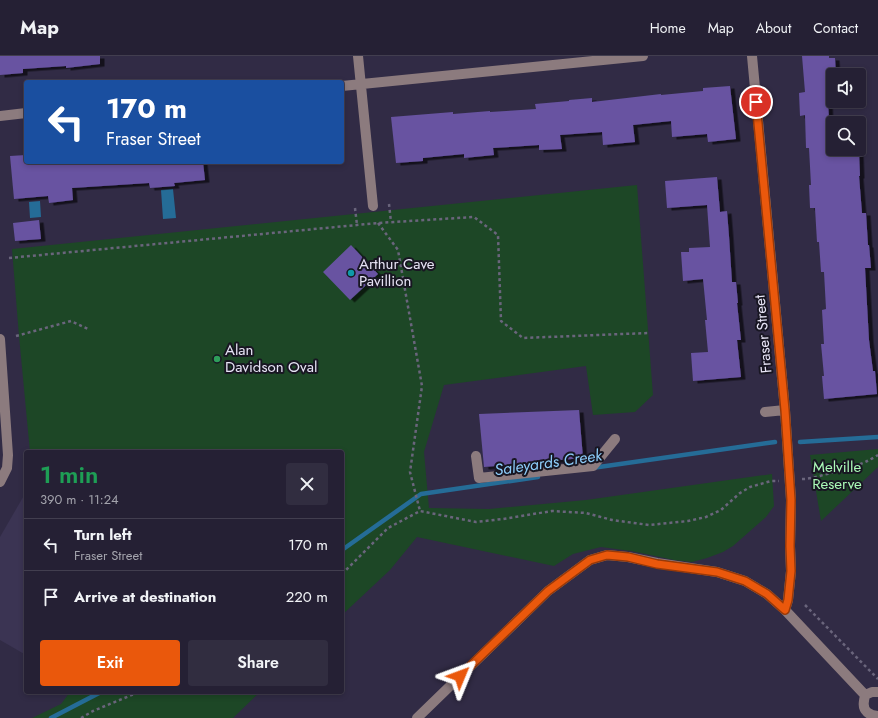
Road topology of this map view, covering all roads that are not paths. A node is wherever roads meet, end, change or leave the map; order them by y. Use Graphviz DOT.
graph roads {
  1 [pos="358,56"];
  2 [pos="643,56"];
  3 [pos="752,56"];
  4 [pos="361,84"];
  5 [pos="344,86"];
  6 [pos="24,113"];
  7 [pos="0,116"];
  8 [pos="373,206"];
  9 [pos="0,339"];
  10 [pos="785,410"];
  11 [pos="765,412"];
  12 [pos="615,439"];
  13 [pos="476,456"];
  14 [pos="0,482"];
  15 [pos="785,610"];
  16 [pos="878,692"];
  17 [pos="865,695"];
  18 [pos="872,716"];
  19 [pos="417,718"];
  1 -- 4 [label="street"];
  2 -- 4 [label="street"];
  3 -- 10 [label="street, Fraser Street"];
  4 -- 5 [label="street"];
  4 -- 8 [label="street"];
  6 -- 7 [label="street"];
  9 -- 14 [label="street"];
  10 -- 11 [label="street"];
  10 -- 15 [label="street, Fraser Street"];
  12 -- 13 [label="street"];
  15 -- 17 [label="street"];
  15 -- 19 [label="street"];
  16 -- 17 [label="street"];
  17 -- 18 [label="street"];
}
